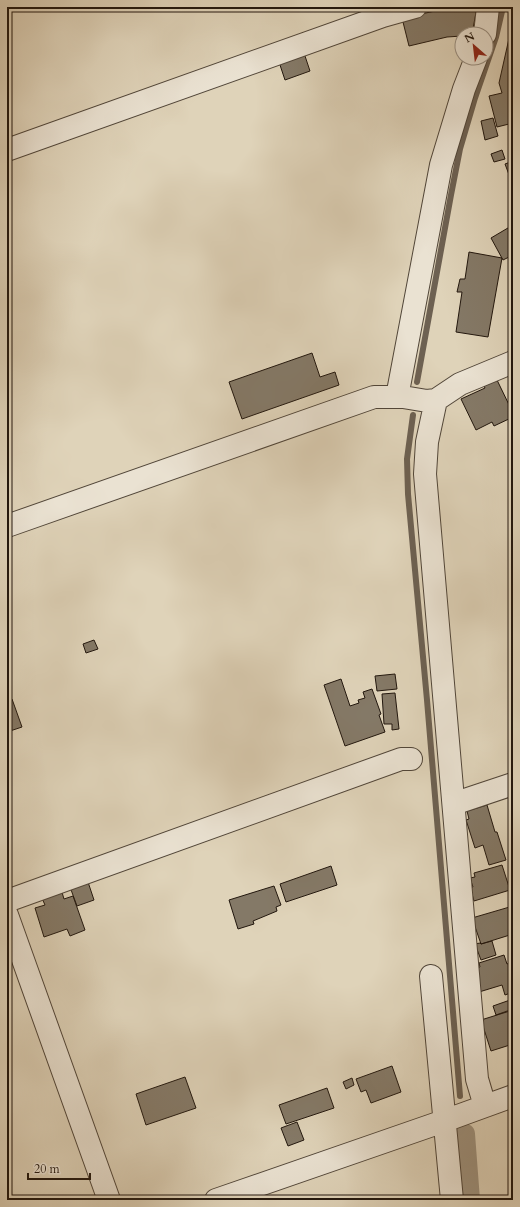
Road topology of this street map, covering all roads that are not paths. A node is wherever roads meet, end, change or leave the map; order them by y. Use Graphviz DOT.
graph roads {
  1 [pos="415,7"];
  2 [pos="488,7"];
  3 [pos="486,26"];
  4 [pos="473,66"];
  5 [pos="7,150"];
  6 [pos="513,362"];
  7 [pos="397,397"];
  8 [pos="436,400"];
  9 [pos="7,526"];
  10 [pos="411,759"];
  11 [pos="513,784"];
  12 [pos="454,802"];
  13 [pos="7,901"];
  14 [pos="7,915"];
  15 [pos="431,976"];
  16 [pos="513,1096"];
  17 [pos="485,1106"];
  18 [pos="444,1121"];
  19 [pos="109,1200"];
  20 [pos="216,1200"];
  21 [pos="452,1200"];
  1 -- 5 [label="street"];
  2 -- 3 [label="street"];
  4 -- 7 [label="street"];
  6 -- 8 [label="street"];
  7 -- 8 [label="street"];
  7 -- 9 [label="street"];
  8 -- 12 [label="street"];
  10 -- 13 [label="street"];
  11 -- 12 [label="street"];
  12 -- 17 [label="street"];
  14 -- 19 [label="street"];
  15 -- 18 [label="street"];
  16 -- 17 [label="street"];
  17 -- 18 [label="street"];
  18 -- 20 [label="street"];
  18 -- 21 [label="street"];
}
